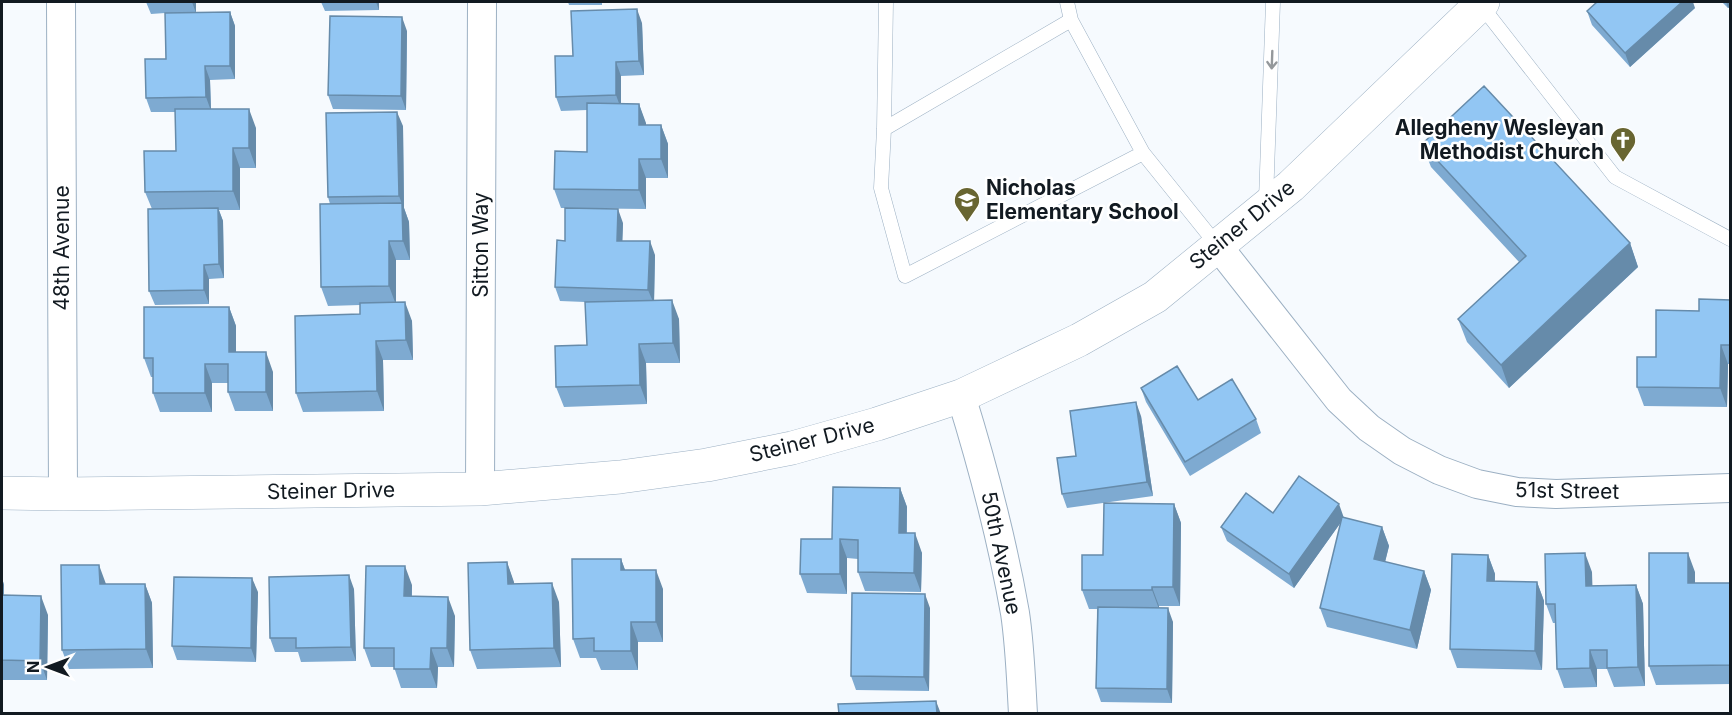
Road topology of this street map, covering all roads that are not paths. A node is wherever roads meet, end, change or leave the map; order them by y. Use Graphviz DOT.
graph roads {
  1 [pos="61,2"];
  2 [pos="482,2"];
  3 [pos="886,2"];
  4 [pos="1067,2"];
  5 [pos="1273,2"];
  6 [pos="1481,3"];
  7 [pos="1071,20"];
  8 [pos="884,129"];
  9 [pos="1143,153"];
  10 [pos="1266,207"];
  11 [pos="1731,239"];
  12 [pos="1217,245"];
  13 [pos="961,396"];
  14 [pos="1731,488"];
  15 [pos="480,489"];
  16 [pos="2,493"];
  17 [pos="63,494"];
  18 [pos="1023,714"];
  1 -- 17 [label="street, 48th Avenue"];
  2 -- 15 [label="street, Sitton Way"];
  3 -- 8 [label="lane"];
  4 -- 7 [label="lane"];
  5 -- 10 [label="lane, one-way"];
  6 -- 10 [label="street, Steiner Drive"];
  6 -- 11 [label="lane"];
  7 -- 8 [label="lane"];
  7 -- 9 [label="lane"];
  8 -- 9 [label="lane"];
  9 -- 12 [label="lane"];
  10 -- 12 [label="street, Steiner Drive"];
  12 -- 13 [label="street, Steiner Drive"];
  12 -- 14 [label="street, 51st Street"];
  13 -- 15 [label="street, Steiner Drive"];
  13 -- 18 [label="street, 50th Avenue"];
  15 -- 17 [label="street, Steiner Drive"];
  16 -- 17 [label="street, Steiner Drive"];
}
